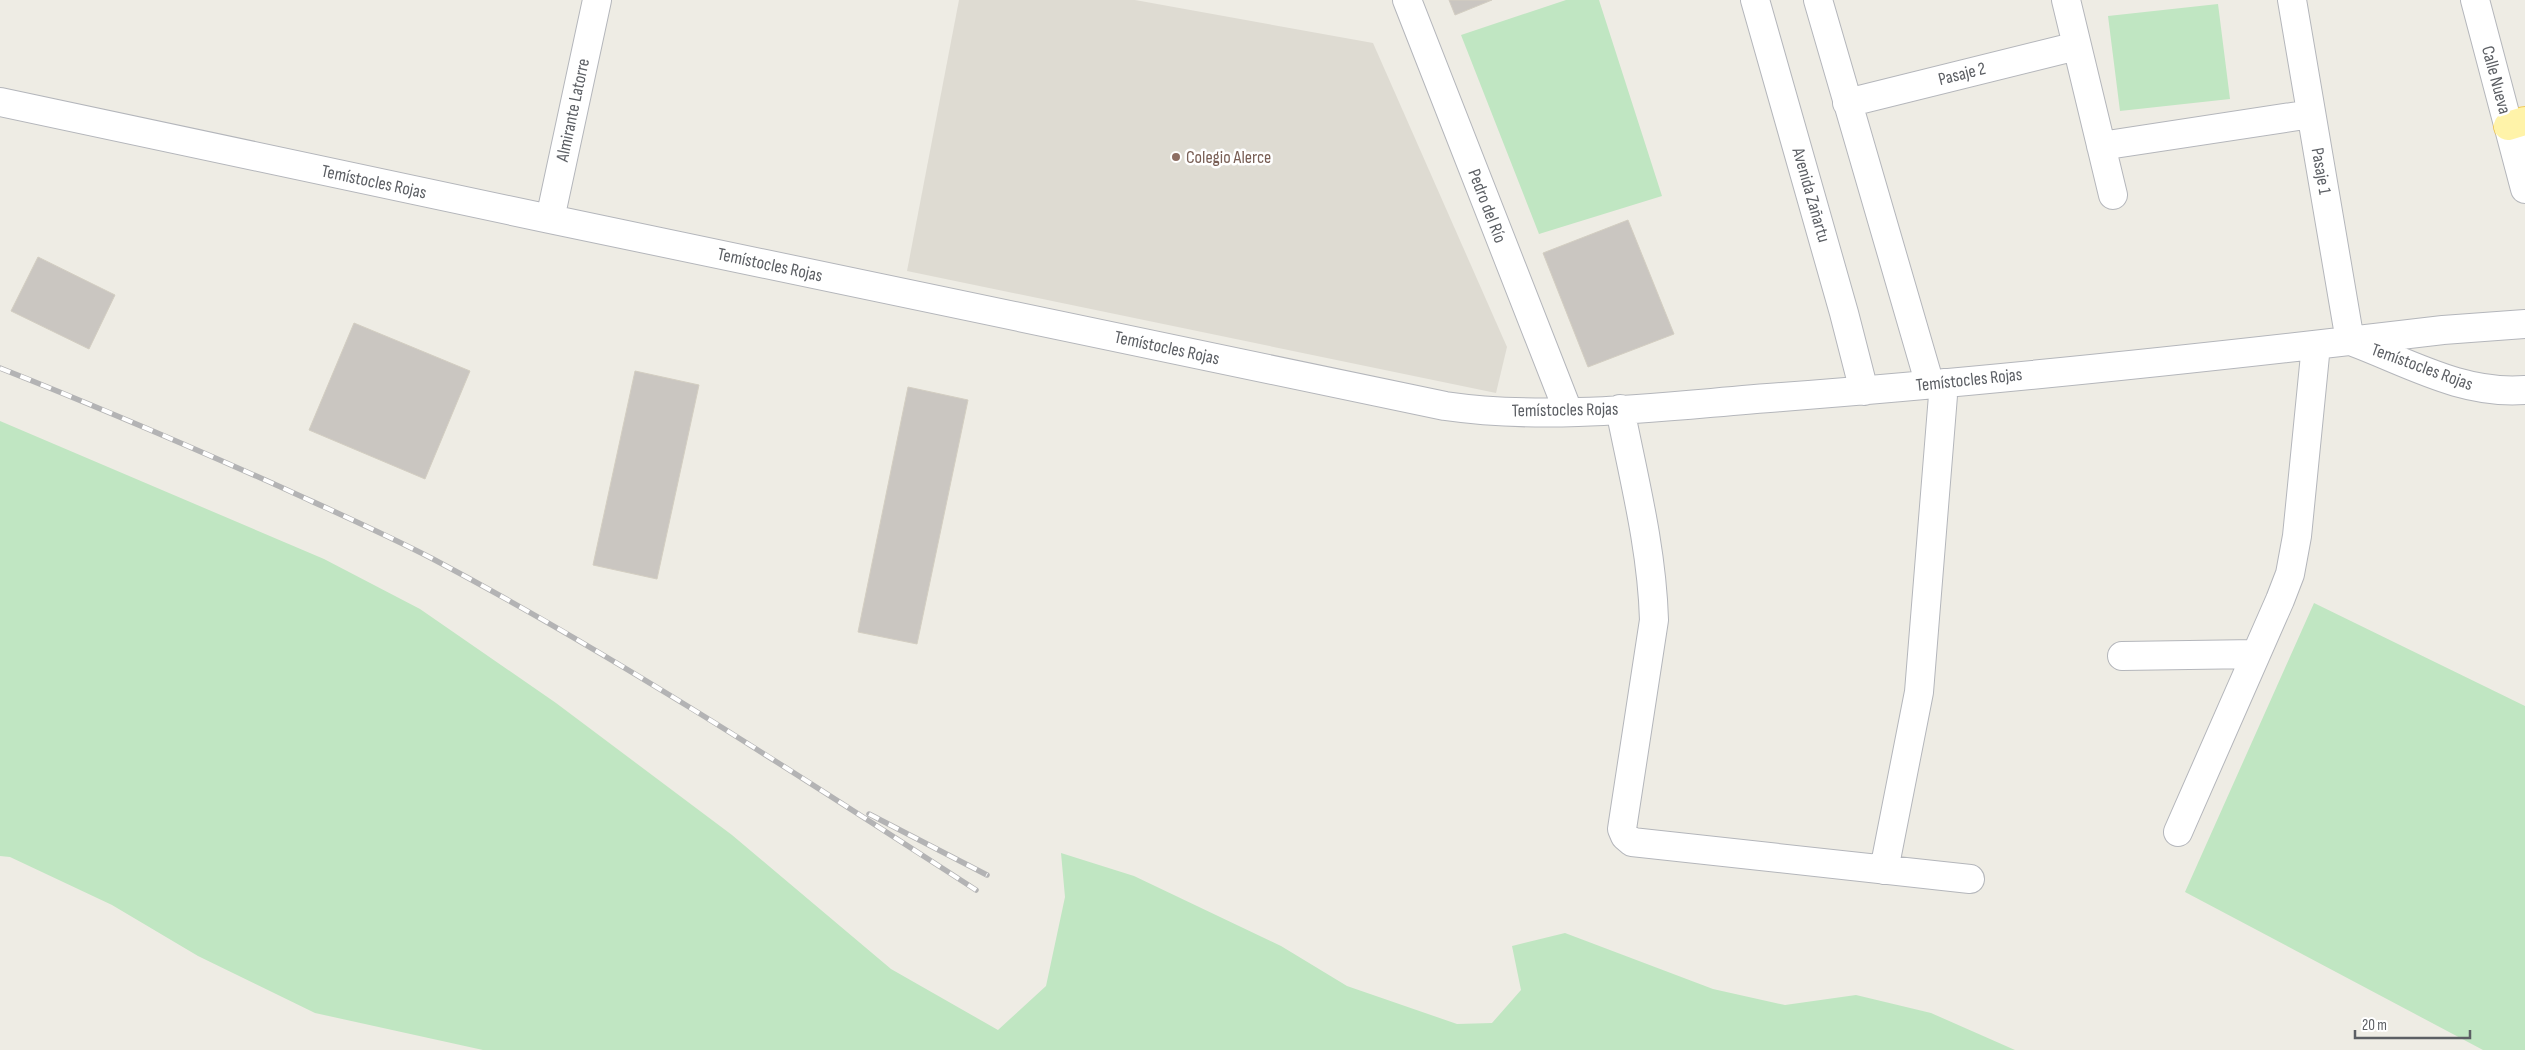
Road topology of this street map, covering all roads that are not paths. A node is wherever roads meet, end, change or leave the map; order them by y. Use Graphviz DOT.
graph roads {
  1 [pos="597,0"];
  2 [pos="1407,0"];
  3 [pos="1755,0"];
  4 [pos="1818,0"];
  5 [pos="2066,0"];
  6 [pos="2292,0"];
  7 [pos="2475,0"];
  8 [pos="2077,46"];
  9 [pos="0,102"];
  10 [pos="1847,103"];
  11 [pos="2311,114"];
  12 [pos="2517,123"];
  13 [pos="2101,146"];
  14 [pos="2525,189"];
  15 [pos="2113,195"];
  16 [pos="550,219"];
  17 [pos="2525,324"];
  18 [pos="2350,341"];
  19 [pos="2316,345"];
  20 [pos="1937,384"];
  21 [pos="2525,390"];
  22 [pos="1864,391"];
  23 [pos="1620,409"];
  24 [pos="1568,411"];
  25 [pos="2256,654"];
  26 [pos="2122,656"];
  27 [pos="2178,832"];
  28 [pos="1884,870"];
  29 [pos="1970,879"];
  1 -- 16 [label="street, Almirante Latorre"];
  2 -- 24 [label="street, Pedro del Río"];
  3 -- 22 [label="street, Avenida Zañartu"];
  4 -- 10 [label="street"];
  5 -- 8 [label="street"];
  6 -- 11 [label="street, Pasaje 1"];
  7 -- 12 [label="street, Calle Nueva"];
  8 -- 10 [label="street, Pasaje 2"];
  8 -- 13 [label="street"];
  9 -- 16 [label="street, Temístocles Rojas"];
  10 -- 20 [label="street"];
  11 -- 13 [label="street"];
  11 -- 18 [label="street, Pasaje 1"];
  12 -- 14 [label="street, Calle Nueva"];
  13 -- 15 [label="street"];
  16 -- 24 [label="street, Temístocles Rojas"];
  17 -- 18 [label="street, Temístocles Rojas"];
  18 -- 19 [label="street, Temístocles Rojas"];
  18 -- 21 [label="street, Temístocles Rojas"];
  19 -- 20 [label="street, Temístocles Rojas"];
  19 -- 25 [label="street"];
  20 -- 22 [label="street, Temístocles Rojas"];
  20 -- 28 [label="street"];
  22 -- 23 [label="street, Temístocles Rojas"];
  23 -- 24 [label="street, Temístocles Rojas"];
  23 -- 28 [label="street"];
  25 -- 26 [label="street"];
  25 -- 27 [label="street"];
  28 -- 29 [label="street"];
}
